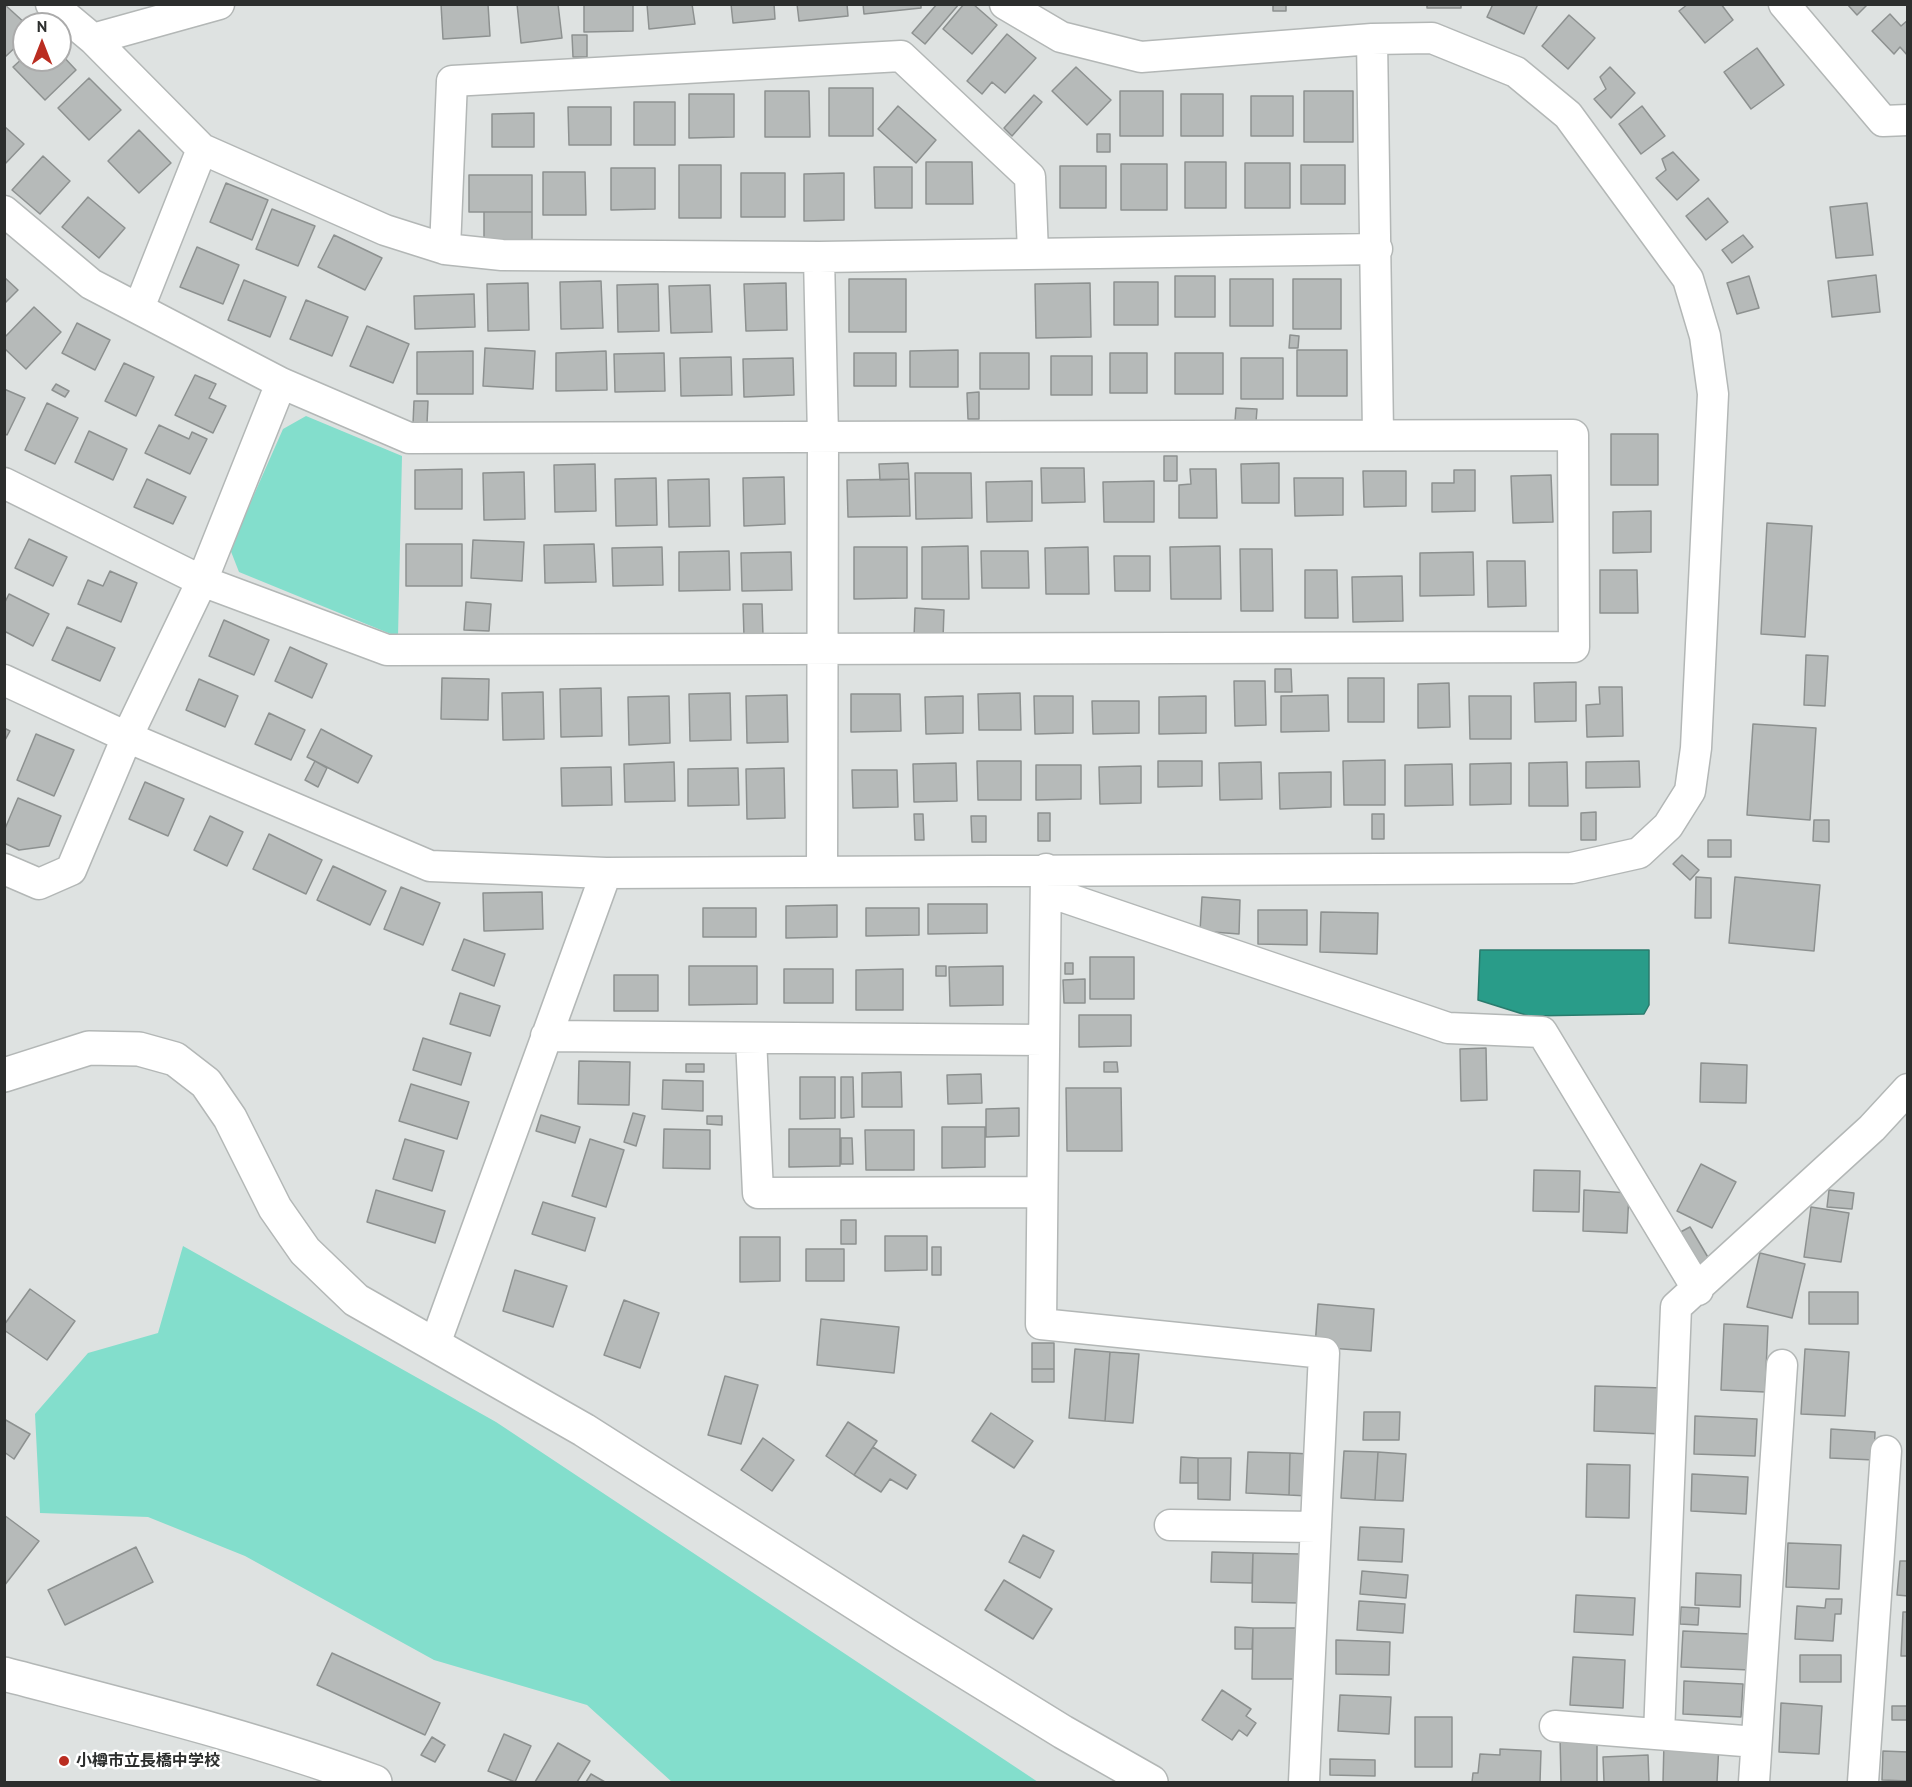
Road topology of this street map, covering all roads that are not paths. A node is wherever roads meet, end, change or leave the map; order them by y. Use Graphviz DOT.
graph roads {
  1 [pos="51,4"];
  2 [pos="219,4"];
  3 [pos="1005,4"];
  4 [pos="1784,4"];
  5 [pos="93,39"];
  6 [pos="1372,39"];
  7 [pos="1908,120"];
  8 [pos="202,149"];
  9 [pos="4,211"];
  10 [pos="445,249"];
  11 [pos="1377,249"];
  12 [pos="1033,253"];
  13 [pos="819,257"];
  14 [pos="139,308"];
  15 [pos="281,383"];
  16 [pos="1378,434"];
  17 [pos="823,437"];
  18 [pos="4,483"];
  19 [pos="202,581"];
  20 [pos="823,648"];
  21 [pos="4,680"];
  22 [pos="127,737"];
  23 [pos="4,869"];
  24 [pos="822,870"];
  25 [pos="606,873"];
  26 [pos="1046,880"];
  27 [pos="546,1036"];
  28 [pos="752,1038"];
  29 [pos="1044,1040"];
  30 [pos="4,1075"];
  31 [pos="1908,1089"];
  32 [pos="1042,1192"];
  33 [pos="1698,1290"];
  34 [pos="435,1344"];
  35 [pos="1782,1365"];
  36 [pos="1886,1451"];
  37 [pos="1170,1525"];
  38 [pos="1316,1527"];
  39 [pos="4,1674"];
  40 [pos="1555,1726"];
  41 [pos="1659,1734"];
  42 [pos="1756,1742"];
  43 [pos="375,1782"];
  44 [pos="1148,1782"];
  45 [pos="1304,1782"];
  46 [pos="1754,1782"];
  47 [pos="1863,1782"];
  1 -- 5 [label="street"];
  2 -- 5 [label="street"];
  3 -- 6 [label="street"];
  4 -- 7 [label="street"];
  5 -- 8 [label="street"];
  6 -- 11 [label="street"];
  6 -- 26 [label="street"];
  8 -- 10 [label="street"];
  8 -- 14 [label="street"];
  9 -- 14 [label="street"];
  10 -- 12 [label="street"];
  10 -- 13 [label="street"];
  11 -- 12 [label="street"];
  11 -- 16 [label="street"];
  12 -- 13 [label="street"];
  13 -- 17 [label="street"];
  14 -- 15 [label="street"];
  15 -- 17 [label="street"];
  15 -- 19 [label="street"];
  16 -- 17 [label="street"];
  16 -- 20 [label="street"];
  17 -- 20 [label="street"];
  18 -- 19 [label="street"];
  19 -- 20 [label="street"];
  19 -- 22 [label="street"];
  20 -- 24 [label="street"];
  21 -- 22 [label="street"];
  22 -- 23 [label="street"];
  22 -- 25 [label="street"];
  24 -- 25 [label="street"];
  24 -- 26 [label="street"];
  25 -- 27 [label="street"];
  26 -- 29 [label="street"];
  26 -- 33 [label="street"];
  27 -- 28 [label="street"];
  27 -- 34 [label="street"];
  28 -- 29 [label="street"];
  28 -- 32 [label="street"];
  29 -- 32 [label="street"];
  30 -- 34 [label="street"];
  31 -- 33 [label="street"];
  32 -- 38 [label="street"];
  33 -- 41 [label="street"];
  34 -- 44 [label="street"];
  35 -- 42 [label="street"];
  36 -- 47 [label="street"];
  37 -- 38 [label="street"];
  38 -- 45 [label="street"];
  39 -- 43 [label="street"];
  40 -- 41 [label="street"];
  41 -- 42 [label="street"];
  42 -- 46 [label="street"];
}
